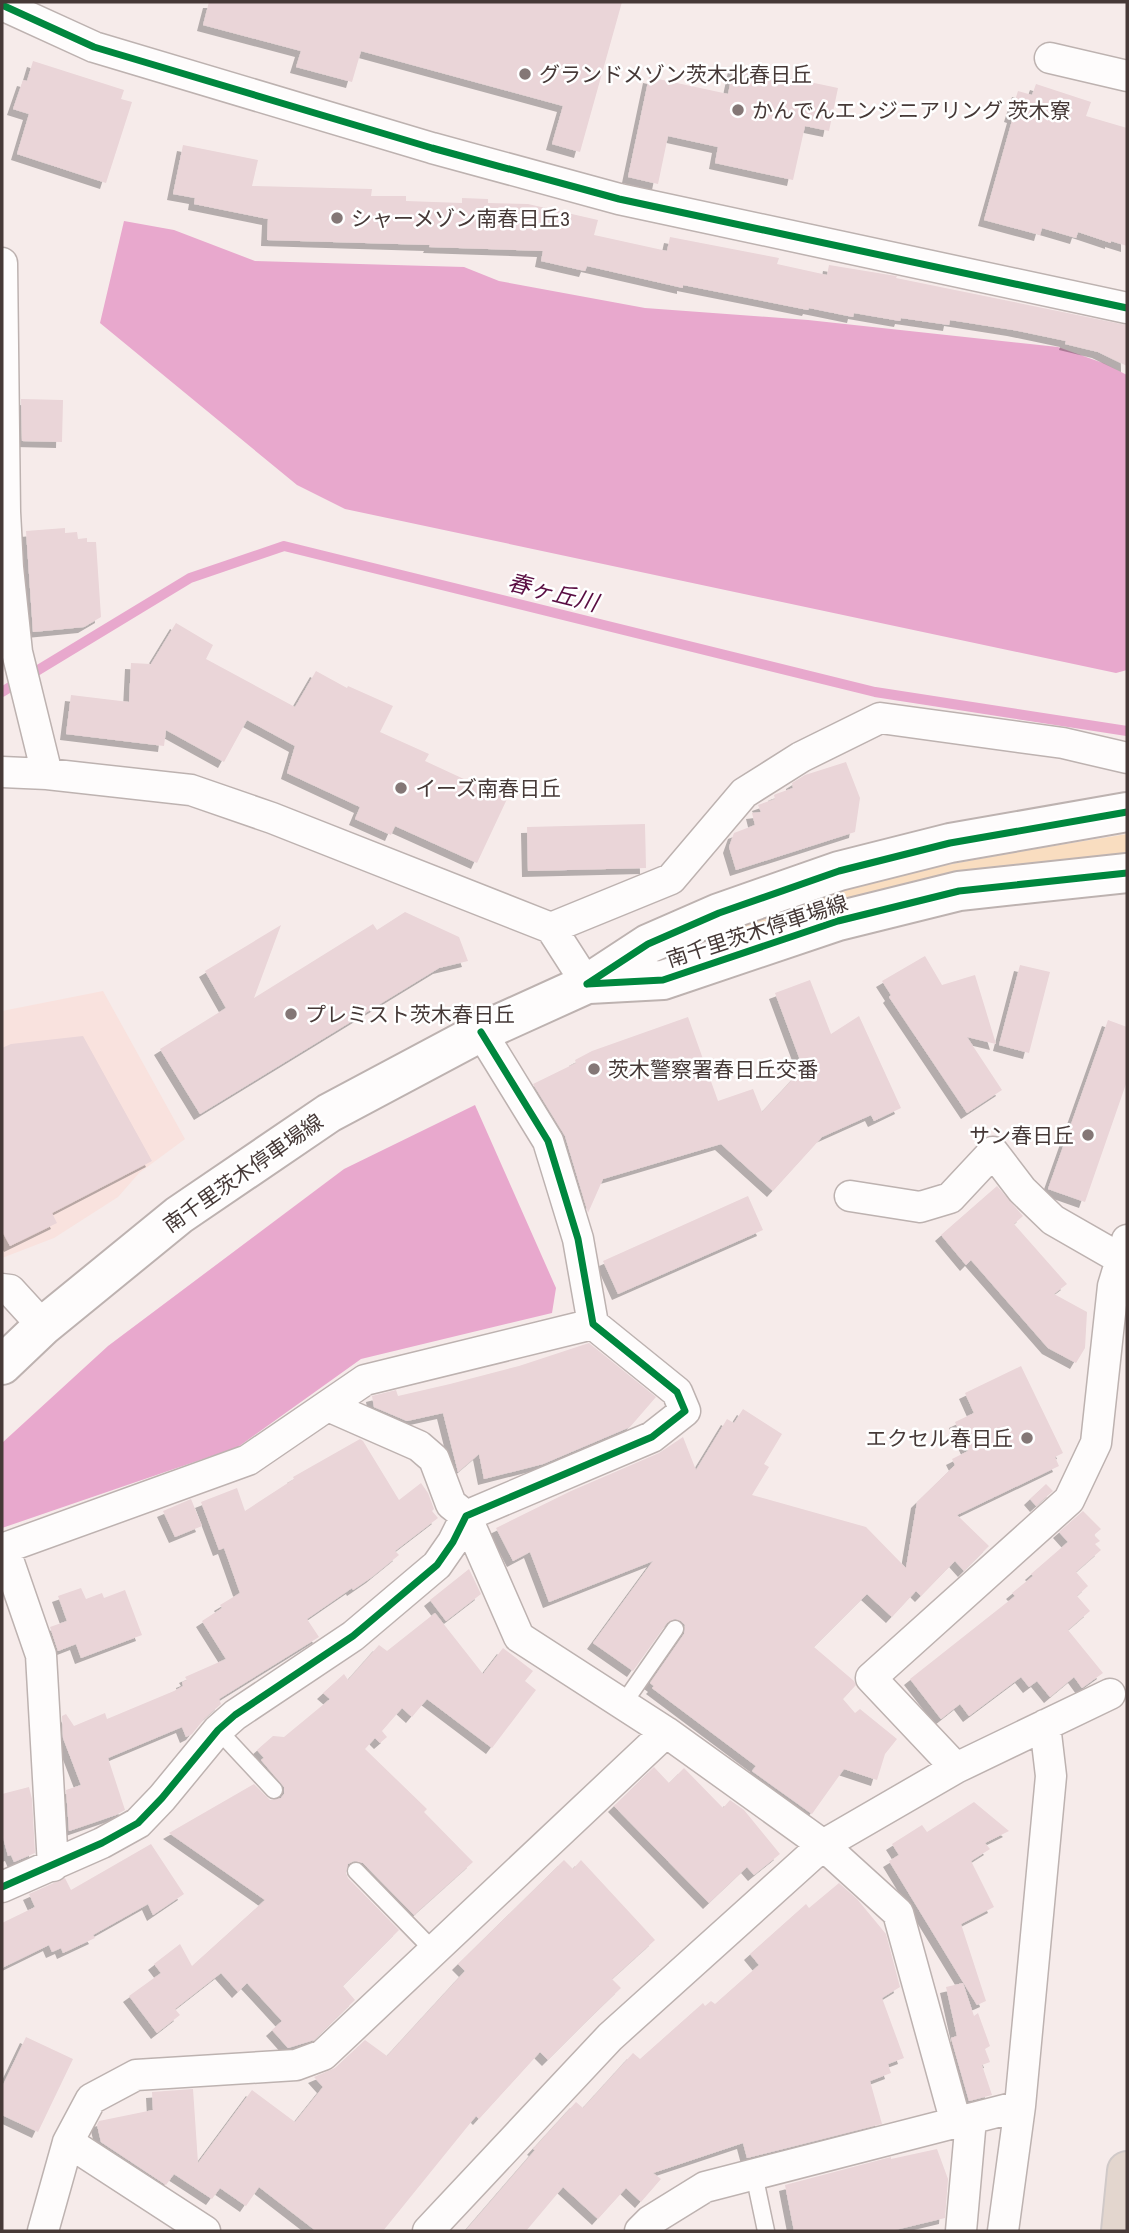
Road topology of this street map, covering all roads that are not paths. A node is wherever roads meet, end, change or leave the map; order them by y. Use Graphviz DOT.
graph roads {
  1 [pos="2,4"];
  2 [pos="1050,58"];
  3 [pos="1127,76"];
  4 [pos="2,263"];
  5 [pos="1127,308"];
  6 [pos="1127,758"];
  7 [pos="2,772"];
  8 [pos="47,774"];
  9 [pos="1127,812"];
  10 [pos="1127,873"];
  11 [pos="551,928"];
  12 [pos="587,984"];
  13 [pos="481,1032"];
  14 [pos="850,1196"];
  15 [pos="1124,1250"];
  16 [pos="2,1289"];
  17 [pos="593,1324"];
  18 [pos="43,1326"];
  19 [pos="2,1365"];
  20 [pos="328,1406"];
  21 [pos="466,1516"];
  22 [pos="3,1549"];
  23 [pos="675,1629"];
  24 [pos="1110,1694"];
  25 [pos="623,1704"];
  26 [pos="1045,1725"];
  27 [pos="218,1730"];
  28 [pos="666,1732"];
  29 [pos="956,1768"];
  30 [pos="274,1790"];
  31 [pos="823,1845"];
  32 [pos="54,1866"];
  33 [pos="356,1871"];
  34 [pos="2,1887"];
  35 [pos="435,1951"];
  36 [pos="1020,2106"];
  37 [pos="963,2121"];
  38 [pos="68,2142"];
  39 [pos="1127,2171"];
  40 [pos="754,2174"];
  41 [pos="43,2231"];
  42 [pos="205,2231"];
  43 [pos="428,2231"];
  44 [pos="640,2231"];
  45 [pos="766,2231"];
  46 [pos="961,2231"];
  47 [pos="1003,2231"];
  48 [pos="1121,2231"];
  1 -- 5 [label="street"];
  2 -- 3 [label="street"];
  4 -- 8 [label="street"];
  6 -- 11 [label="street"];
  7 -- 8 [label="street"];
  8 -- 11 [label="street"];
  9 -- 12 [label="main road, 南千里茨木停車場線"];
  10 -- 12 [label="main road, 南千里茨木停車場線"];
  11 -- 12 [label="street"];
  12 -- 13 [label="main road, 南千里茨木停車場線"];
  13 -- 17 [label="street"];
  13 -- 18 [label="main road, 南千里茨木停車場線"];
  14 -- 15 [label="street"];
  15 -- 29 [label="street"];
  16 -- 18 [label="street"];
  17 -- 20 [label="street"];
  17 -- 21 [label="street"];
  18 -- 19 [label="main road, 南千里茨木停車場線"];
  20 -- 21 [label="street"];
  20 -- 22 [label="street"];
  21 -- 25 [label="street"];
  21 -- 27 [label="street"];
  22 -- 32 [label="street"];
  23 -- 25 [label="lane"];
  24 -- 26 [label="street"];
  25 -- 28 [label="street"];
  26 -- 29 [label="street"];
  26 -- 36 [label="street"];
  27 -- 30 [label="lane"];
  27 -- 32 [label="street"];
  28 -- 31 [label="street"];
  28 -- 35 [label="street"];
  29 -- 31 [label="street"];
  31 -- 37 [label="street"];
  31 -- 43 [label="street"];
  32 -- 34 [label="street"];
  33 -- 35 [label="lane"];
  35 -- 38 [label="street"];
  36 -- 37 [label="street"];
  36 -- 47 [label="street"];
  37 -- 40 [label="street"];
  37 -- 46 [label="street"];
  38 -- 41 [label="street"];
  38 -- 42 [label="street"];
  39 -- 48 [label="highway"];
  40 -- 44 [label="street"];
  40 -- 45 [label="lane"];
}
